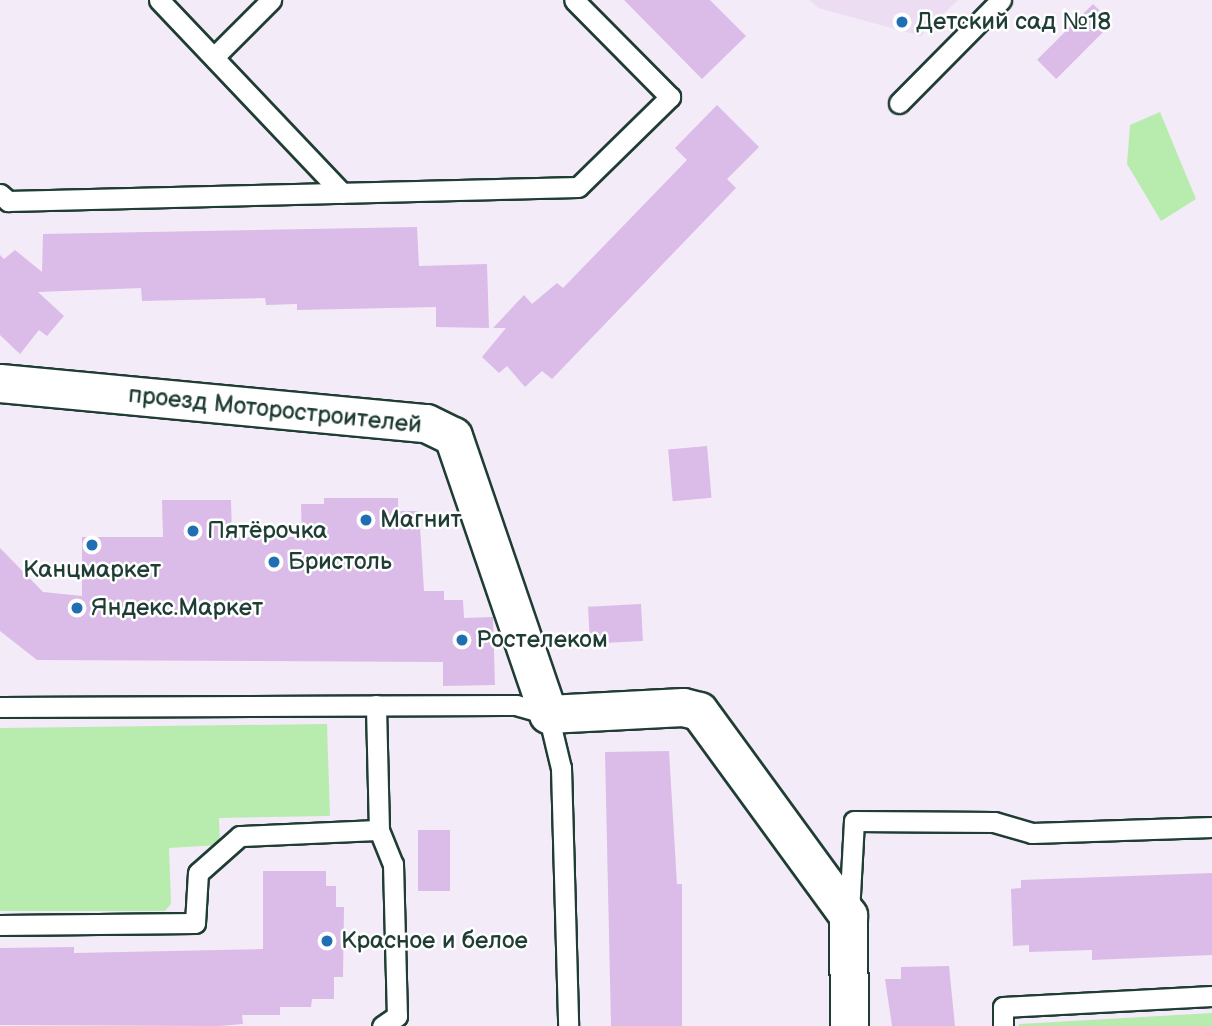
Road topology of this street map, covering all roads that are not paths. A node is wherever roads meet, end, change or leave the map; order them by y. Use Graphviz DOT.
graph roads {
  1 [pos="159,0"];
  2 [pos="271,0"];
  3 [pos="574,0"];
  4 [pos="1001,0"];
  5 [pos="216,55"];
  6 [pos="899,103"];
  7 [pos="342,193"];
  8 [pos="0,194"];
  9 [pos="0,383"];
  10 [pos="376,705"];
  11 [pos="0,707"];
  12 [pos="548,714"];
  13 [pos="1212,827"];
  14 [pos="379,830"];
  15 [pos="849,915"];
  16 [pos="0,925"];
  17 [pos="1212,996"];
  18 [pos="382,1026"];
  19 [pos="568,1026"];
  20 [pos="849,1026"];
  21 [pos="1003,1026"];
  1 -- 5 [label="lane"];
  2 -- 5 [label="lane"];
  3 -- 7 [label="lane"];
  4 -- 6 [label="lane"];
  5 -- 7 [label="lane"];
  7 -- 8 [label="lane"];
  9 -- 12 [label="street, проезд Моторостроителей"];
  10 -- 11 [label="lane"];
  10 -- 12 [label="lane"];
  10 -- 14 [label="lane"];
  12 -- 15 [label="street"];
  12 -- 19 [label="lane"];
  13 -- 15 [label="lane"];
  14 -- 16 [label="lane"];
  14 -- 18 [label="lane"];
  15 -- 20 [label="street"];
  17 -- 21 [label="lane"];
}
